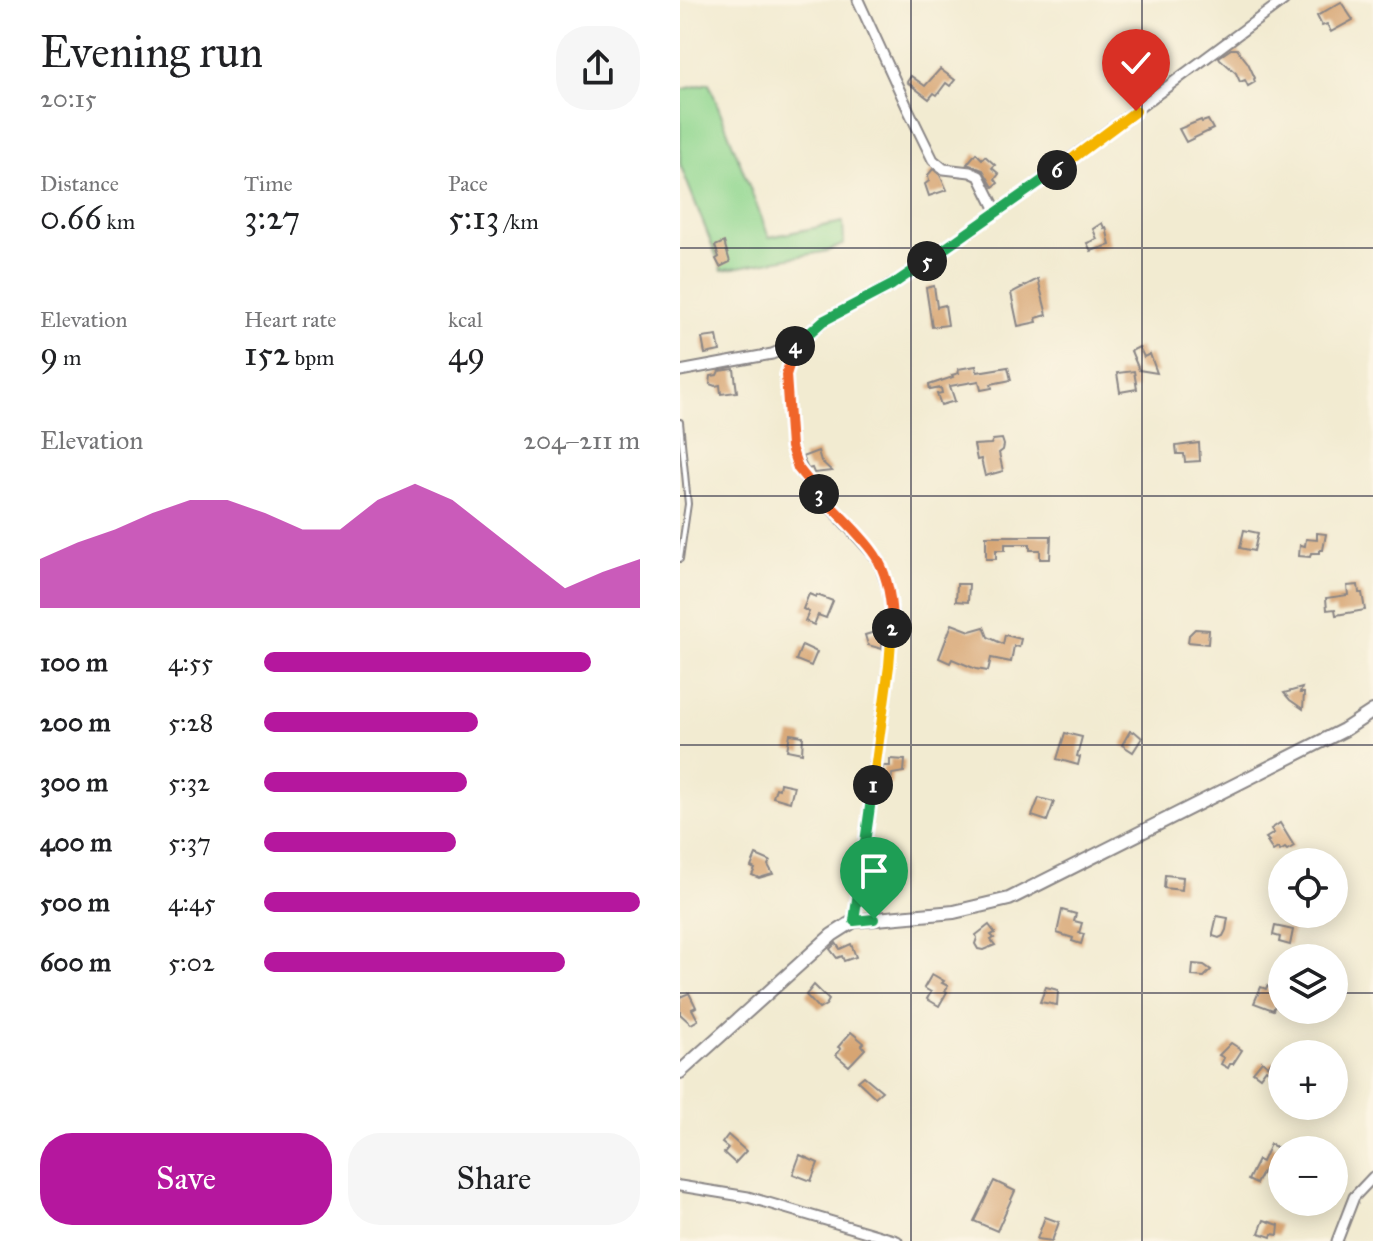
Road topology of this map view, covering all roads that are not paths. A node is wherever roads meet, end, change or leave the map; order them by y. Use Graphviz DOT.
graph roads {
  1 [pos="858,0"];
  2 [pos="1284,0"];
  3 [pos="997,212"];
  4 [pos="796,344"];
  5 [pos="680,371"];
  6 [pos="680,422"];
  7 [pos="680,559"];
  8 [pos="1373,711"];
  9 [pos="854,921"];
  10 [pos="680,1072"];
  11 [pos="1373,1177"];
  12 [pos="680,1186"];
  13 [pos="870,1237"];
  14 [pos="897,1241"];
  15 [pos="1337,1241"];
  1 -- 3 [label="street"];
  2 -- 3 [label="street"];
  3 -- 4 [label="street"];
  4 -- 5 [label="street"];
  4 -- 9 [label="street"];
  6 -- 7 [label="lane"];
  8 -- 9 [label="main road"];
  9 -- 10 [label="main road"];
  11 -- 15 [label="street"];
  12 -- 13 [label="street"];
  13 -- 14 [label="street"];
}
